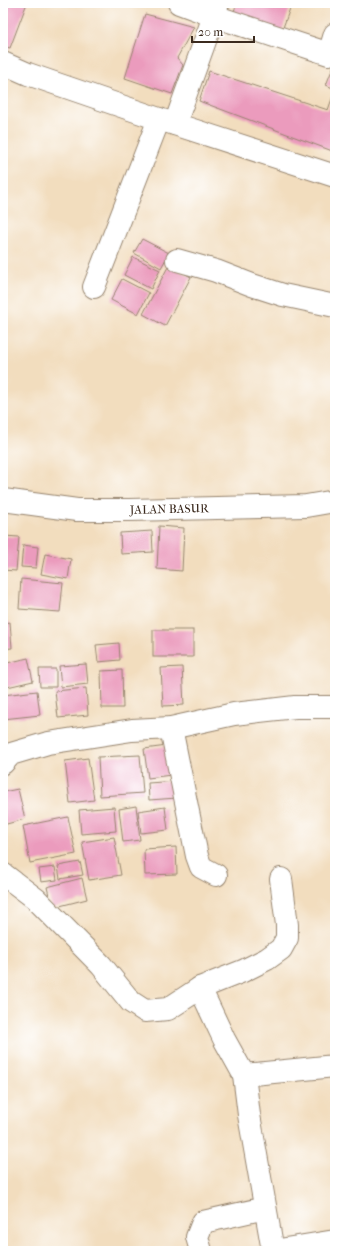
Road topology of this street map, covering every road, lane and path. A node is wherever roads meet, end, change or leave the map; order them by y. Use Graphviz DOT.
graph roads {
  1 [pos="179,3"];
  2 [pos="216,9"];
  3 [pos="333,49"];
  4 [pos="3,64"];
  5 [pos="167,121"];
  6 [pos="335,176"];
  7 [pos="177,260"];
  8 [pos="94,287"];
  9 [pos="335,306"];
  10 [pos="3,500"];
  11 [pos="335,501"];
  12 [pos="335,707"];
  13 [pos="171,728"];
  14 [pos="6,752"];
  15 [pos="3,874"];
  16 [pos="216,875"];
  17 [pos="281,879"];
  18 [pos="200,988"];
  19 [pos="335,1066"];
  20 [pos="244,1075"];
  21 [pos="265,1208"];
  22 [pos="335,1241"];
  23 [pos="201,1251"];
  24 [pos="273,1251"];
  1 -- 2 [label="street"];
  2 -- 3 [label="street"];
  2 -- 5 [label="street"];
  4 -- 5 [label="street"];
  5 -- 6 [label="street"];
  5 -- 8 [label="street"];
  7 -- 9 [label="street"];
  10 -- 11 [label="street, JALAN BASUR"];
  12 -- 13 [label="street"];
  13 -- 14 [label="street"];
  13 -- 16 [label="street"];
  15 -- 18 [label="street"];
  17 -- 18 [label="street"];
  18 -- 20 [label="street"];
  19 -- 20 [label="street"];
  20 -- 21 [label="street"];
  21 -- 23 [label="street"];
  21 -- 24 [label="street"];
  22 -- 24 [label="street"];
}
